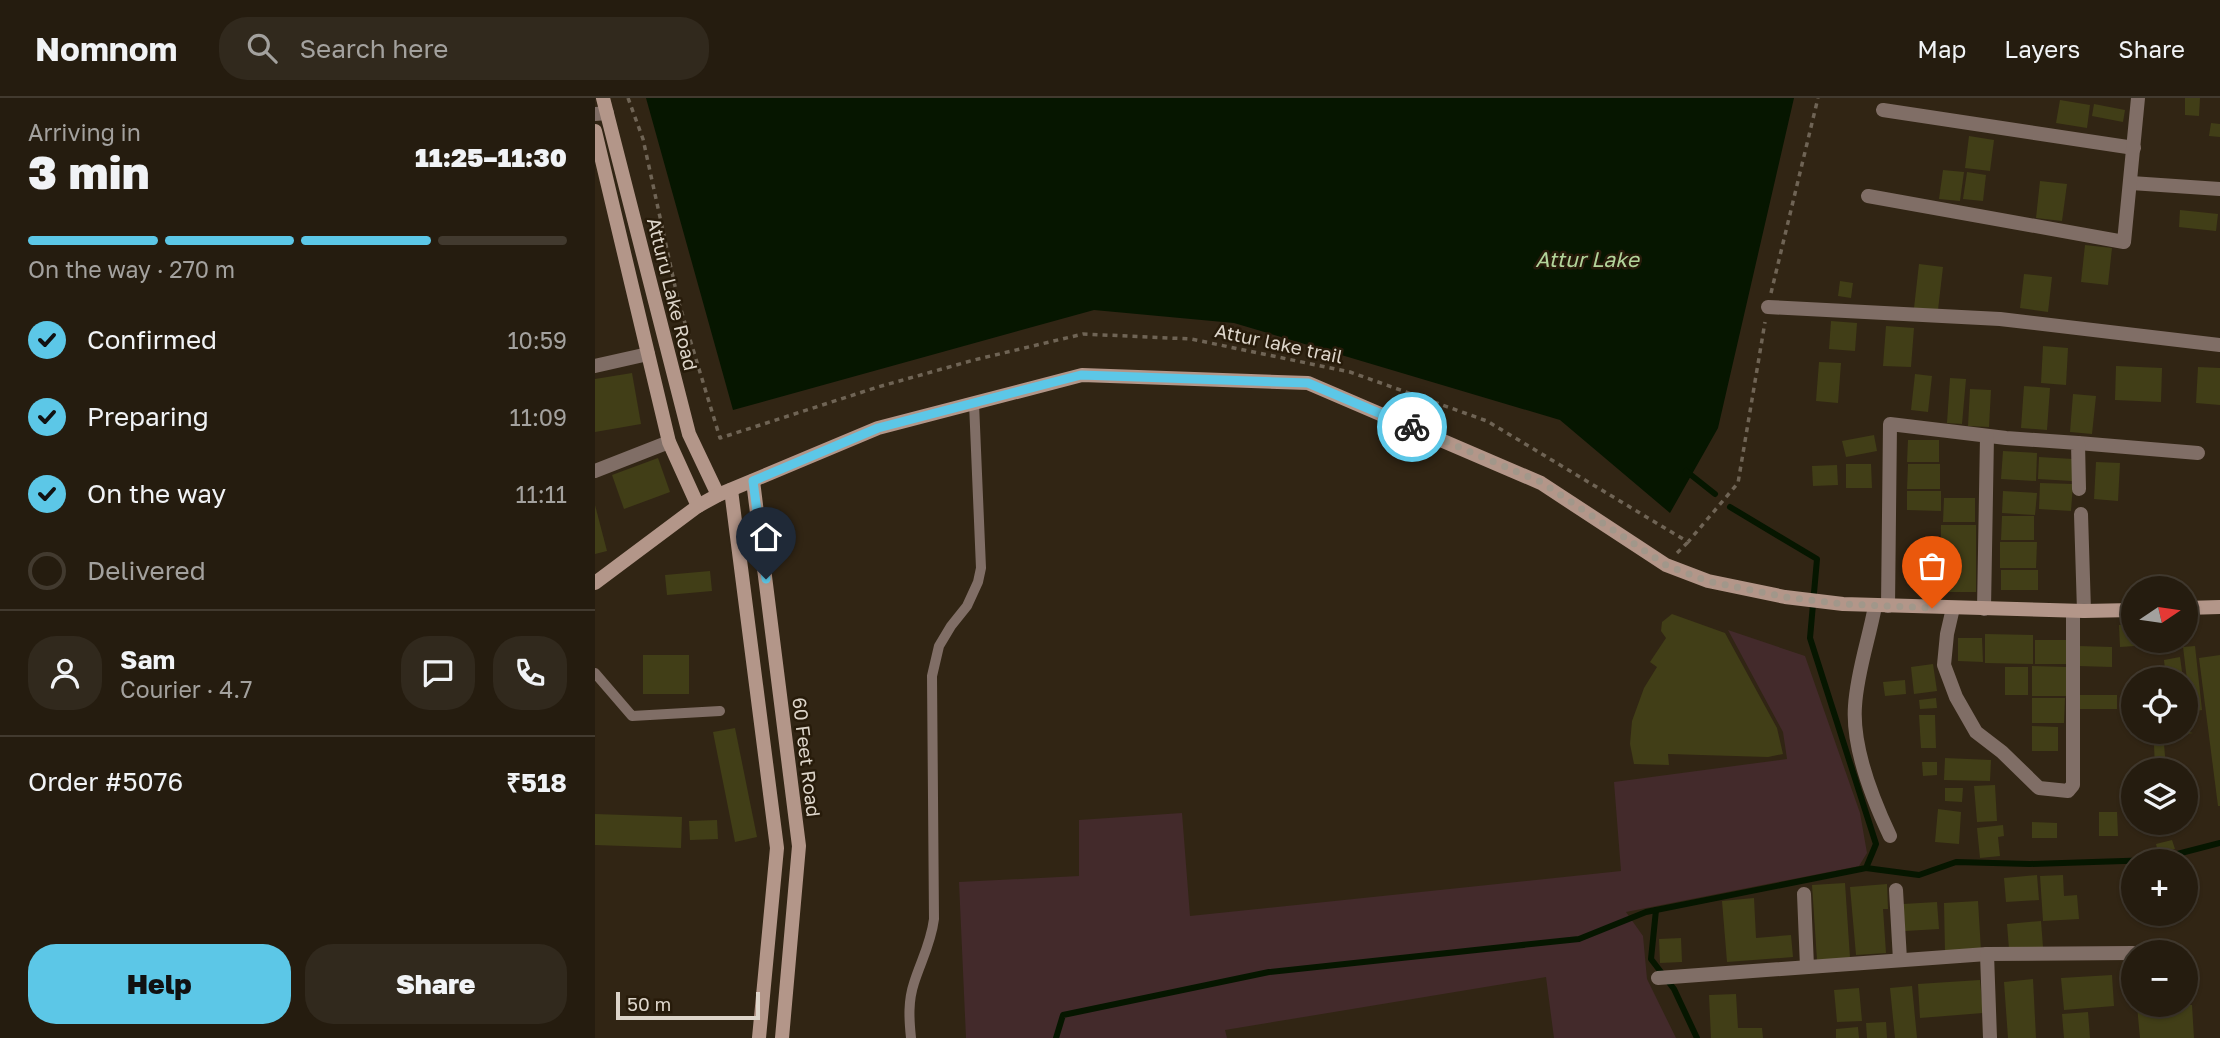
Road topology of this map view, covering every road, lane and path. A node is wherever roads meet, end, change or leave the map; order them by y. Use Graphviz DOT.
graph roads {
  1 [pos="603,98"];
  2 [pos="628,98"];
  3 [pos="1818,98"];
  4 [pos="2138,98"];
  5 [pos="1883,110"];
  6 [pos="601,114"];
  7 [pos="595,131"];
  8 [pos="2134,148"];
  9 [pos="2131,183"];
  10 [pos="2220,189"];
  11 [pos="1868,196"];
  12 [pos="1768,307"];
  13 [pos="2220,345"];
  14 [pos="648,354"];
  15 [pos="595,366"];
  16 [pos="974,403"];
  17 [pos="1987,436"];
  18 [pos="669,442"];
  19 [pos="2078,443"];
  20 [pos="2198,453"];
  21 [pos="595,471"];
  22 [pos="753,481"];
  23 [pos="2079,489"];
  24 [pos="725,492"];
  25 [pos="698,506"];
  26 [pos="2081,514"];
  27 [pos="595,583"];
  28 [pos="1881,606"];
  29 [pos="2220,607"];
  30 [pos="1954,608"];
  31 [pos="2198,608"];
  32 [pos="1984,609"];
  33 [pos="2121,610"];
  34 [pos="2078,611"];
  35 [pos="595,673"];
  36 [pos="720,711"];
  37 [pos="1890,836"];
  38 [pos="1896,890"];
  39 [pos="1804,894"];
  40 [pos="2121,953"];
  41 [pos="1987,954"];
  42 [pos="1900,960"];
  43 [pos="1807,967"];
  44 [pos="1658,978"];
  45 [pos="759,1038"];
  46 [pos="782,1038"];
  47 [pos="911,1038"];
  48 [pos="1990,1038"];
  1 -- 6 [label="street, Atturu Lake Road"];
  2 -- 12 [label="path, Attur lake trail"];
  3 -- 12 [label="path, Attur lake trail"];
  4 -- 8 [label="street"];
  5 -- 8 [label="street"];
  6 -- 24 [label="street, Atturu Lake Road"];
  7 -- 14 [label="street, Atturu Lake Road"];
  8 -- 9 [label="street"];
  9 -- 10 [label="street"];
  9 -- 11 [label="street"];
  12 -- 13 [label="street"];
  14 -- 15 [label="street"];
  14 -- 18 [label="street, Atturu Lake Road"];
  16 -- 22 [label="street"];
  16 -- 28 [label="street"];
  16 -- 47 [label="lane"];
  17 -- 19 [label="street"];
  17 -- 28 [label="street"];
  17 -- 32 [label="street"];
  18 -- 21 [label="street"];
  18 -- 25 [label="street, Atturu Lake Road"];
  19 -- 20 [label="street"];
  19 -- 23 [label="street"];
  22 -- 24 [label="street"];
  22 -- 46 [label="street, 60 Feet Road"];
  24 -- 25 [label="street"];
  24 -- 45 [label="street"];
  25 -- 27 [label="street"];
  26 -- 34 [label="street"];
  28 -- 30 [label="street"];
  28 -- 37 [label="street"];
  29 -- 31 [label="street"];
  30 -- 32 [label="street"];
  30 -- 34 [label="street"];
  32 -- 34 [label="street"];
  33 -- 34 [label="street"];
  35 -- 36 [label="lane"];
  38 -- 42 [label="street"];
  39 -- 43 [label="street"];
  40 -- 41 [label="street"];
  41 -- 42 [label="street"];
  41 -- 48 [label="street"];
  42 -- 43 [label="street"];
  43 -- 44 [label="street"];
}
